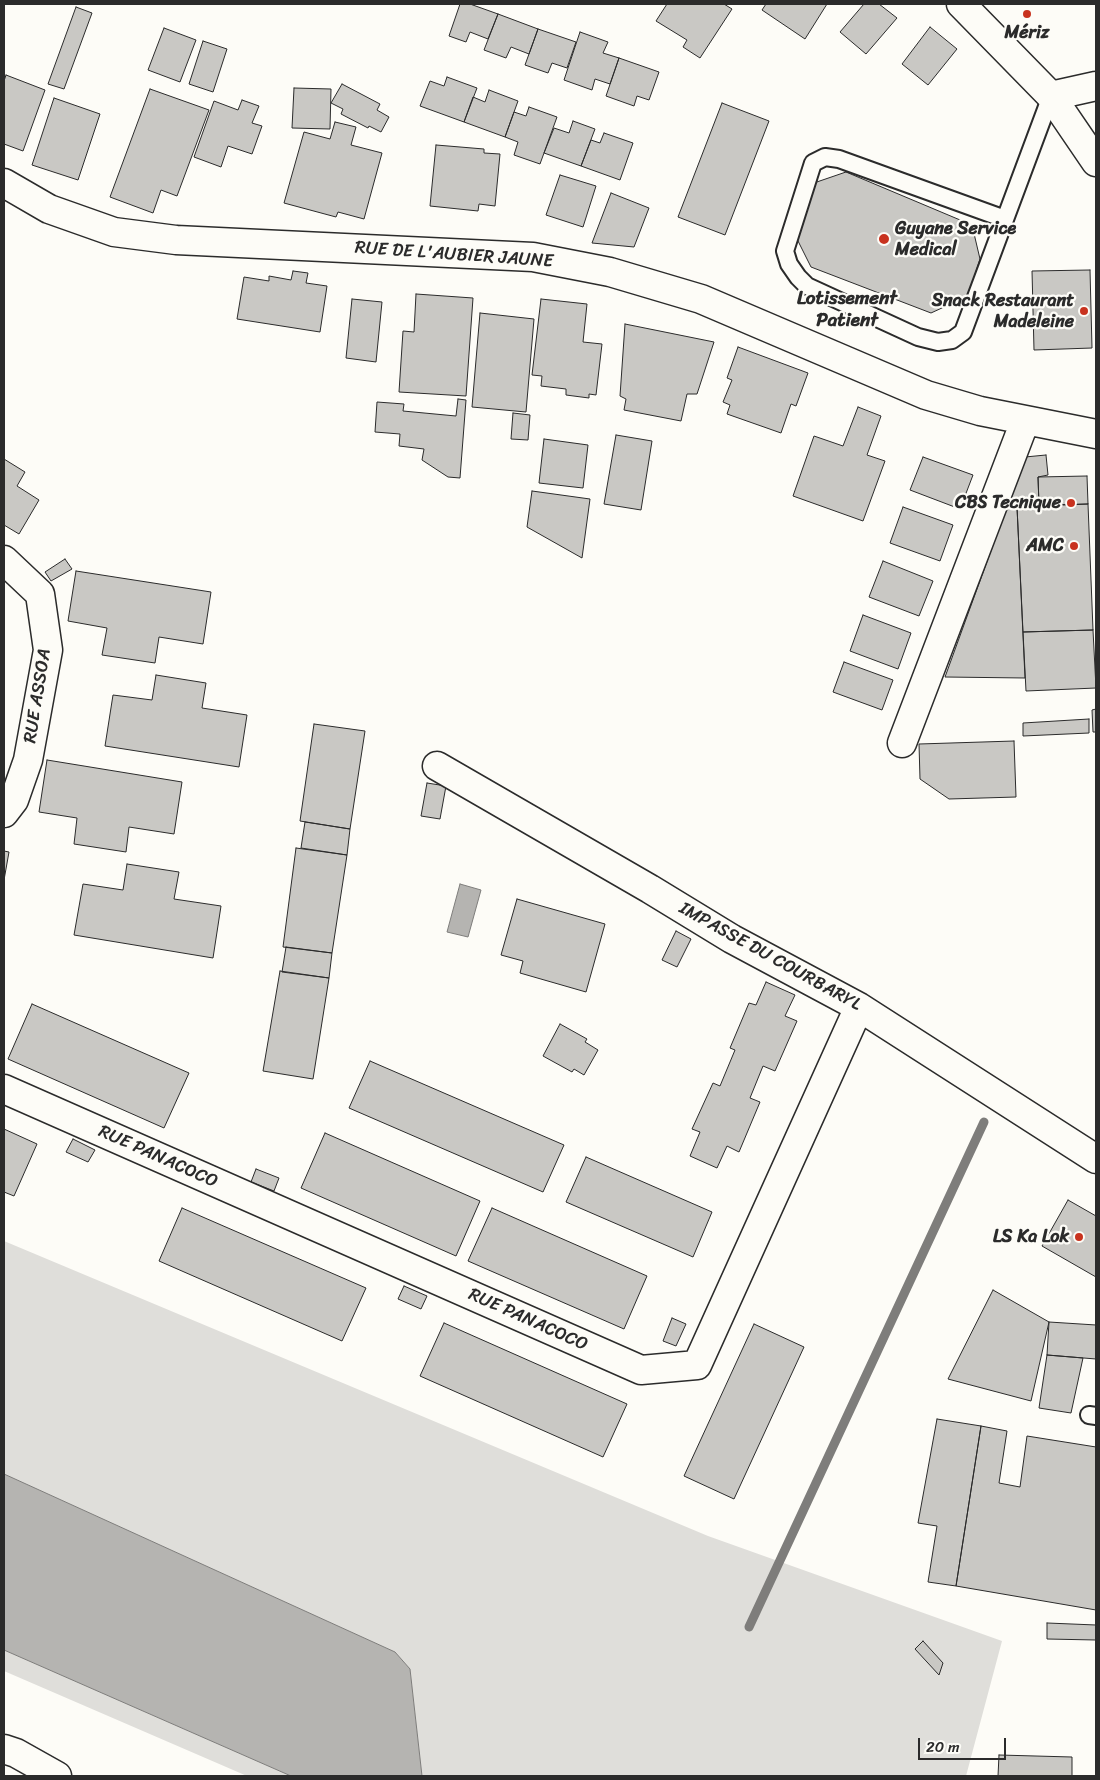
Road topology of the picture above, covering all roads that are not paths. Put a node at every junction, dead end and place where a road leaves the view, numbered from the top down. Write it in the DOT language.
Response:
graph roads {
  1 [pos="961,4"];
  2 [pos="1096,86"];
  3 [pos="1051,96"];
  4 [pos="1096,162"];
  5 [pos="4,184"];
  6 [pos="1005,219"];
  7 [pos="1025,421"];
  8 [pos="1096,434"];
  9 [pos="4,560"];
  10 [pos="902,743"];
  11 [pos="438,766"];
  12 [pos="4,813"];
  13 [pos="859,1007"];
  14 [pos="4,1089"];
  15 [pos="1096,1159"];
  16 [pos="4,1749"];
  17 [pos="57,1776"];
  1 -- 3 [label="street"];
  2 -- 3 [label="street"];
  3 -- 4 [label="street"];
  3 -- 6 [label="lane"];
  5 -- 7 [label="street, RUE DE L'AUBIER JAUNE"];
  6 -- 6 [label="lane"];
  7 -- 8 [label="street, RUE DE L'AUBIER JAUNE"];
  7 -- 10 [label="street"];
  9 -- 12 [label="street, RUE ASSOA"];
  11 -- 13 [label="street, IMPASSE DU COURBARYL"];
  13 -- 14 [label="street, RUE PANACOCO"];
  13 -- 15 [label="street, IMPASSE DU COURBARYL"];
  16 -- 17 [label="street"];
}
